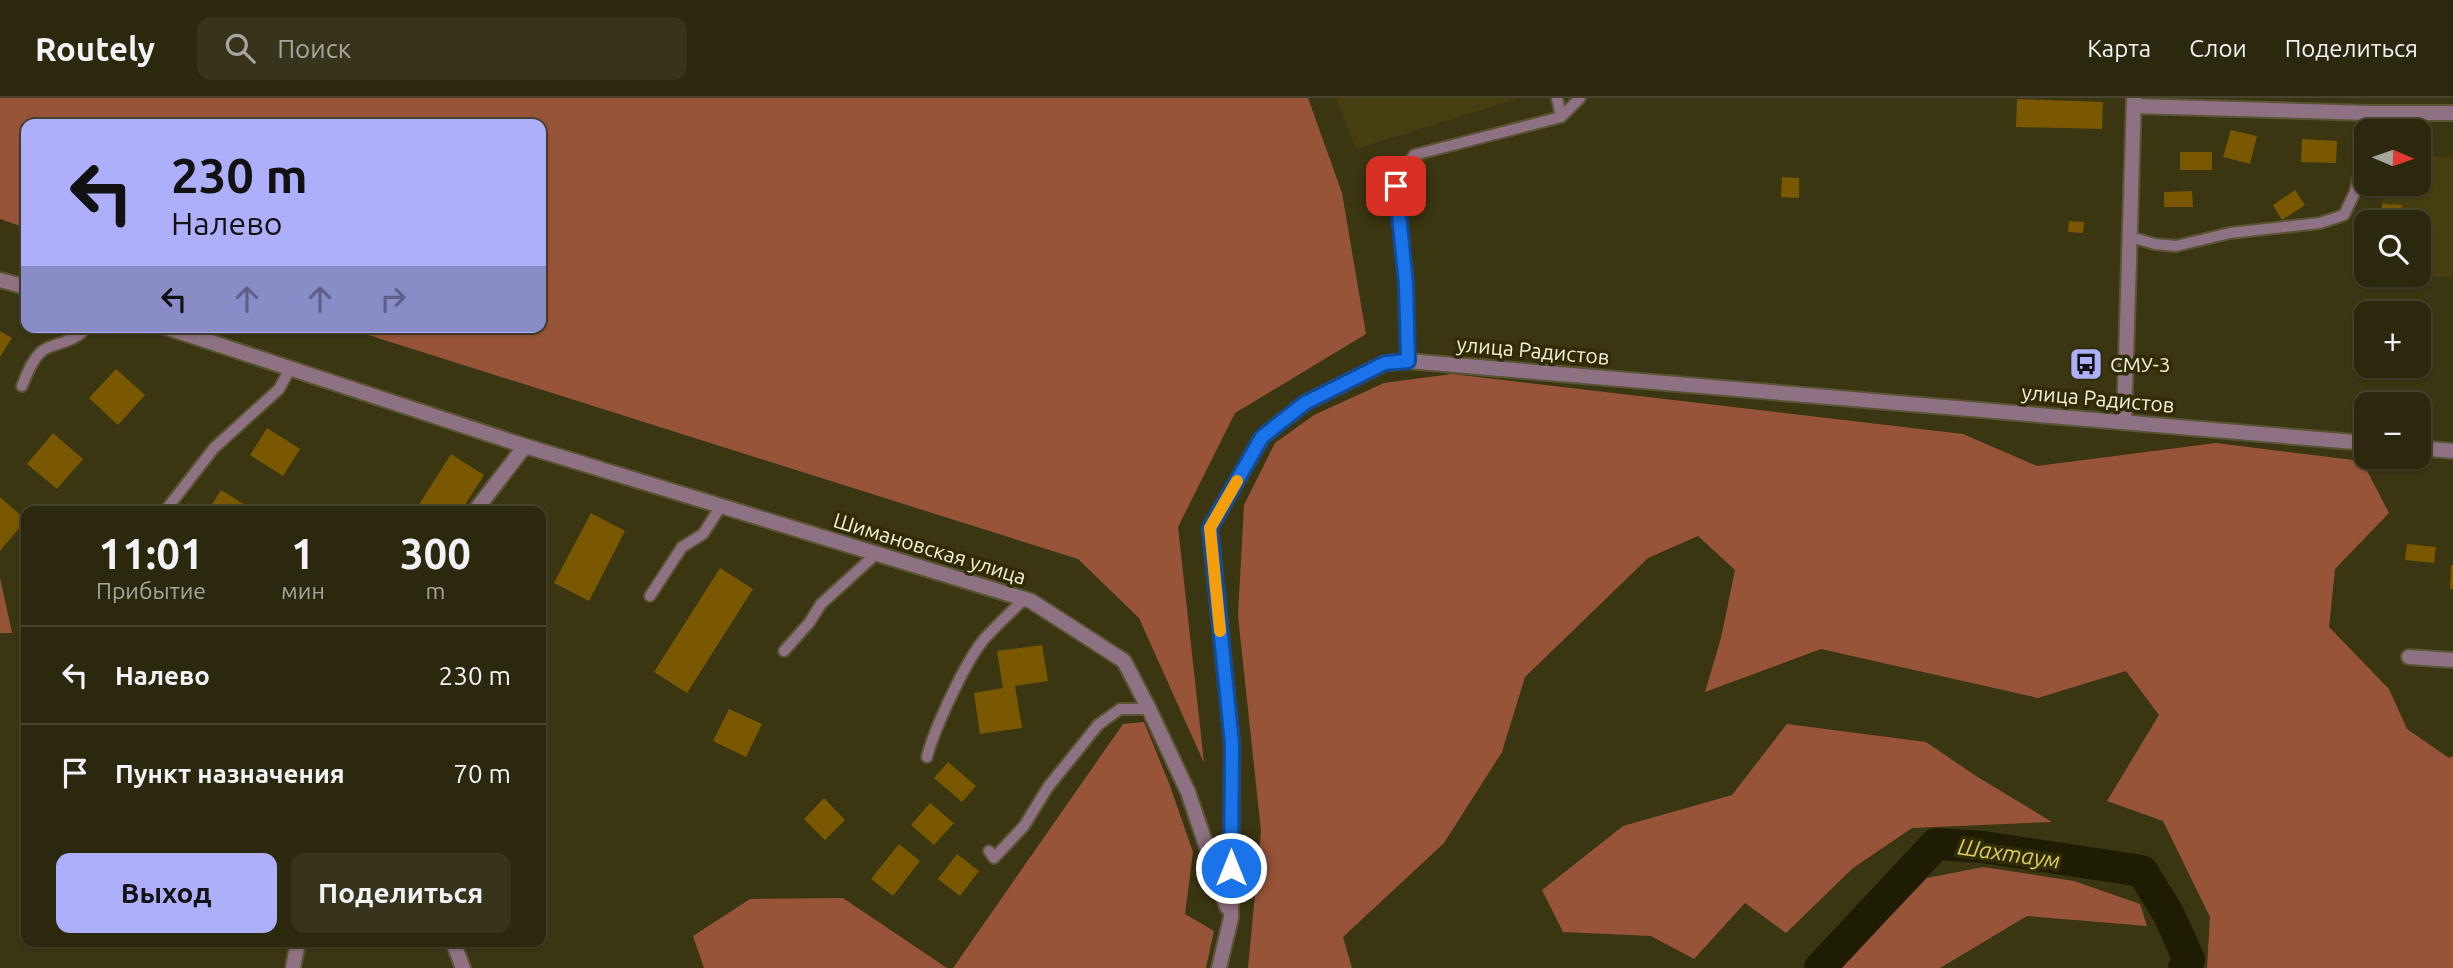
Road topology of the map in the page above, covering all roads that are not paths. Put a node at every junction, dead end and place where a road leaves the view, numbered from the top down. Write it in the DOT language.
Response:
graph roads {
  1 [pos="1557,98"];
  2 [pos="1580,98"];
  3 [pos="2134,102"];
  4 [pos="2371,113"];
  5 [pos="2453,113"];
  6 [pos="1561,117"];
  7 [pos="2370,119"];
  8 [pos="2354,193"];
  9 [pos="2130,237"];
  10 [pos="0,280"];
  11 [pos="21,286"];
  12 [pos="81,333"];
  13 [pos="183,333"];
  14 [pos="1408,361"];
  15 [pos="290,369"];
  16 [pos="22,386"];
  17 [pos="2124,422"];
  18 [pos="2354,442"];
  19 [pos="525,446"];
  20 [pos="2431,449"];
  21 [pos="2453,451"];
  22 [pos="169,506"];
  23 [pos="479,506"];
  24 [pos="721,506"];
  25 [pos="876,554"];
  26 [pos="650,597"];
  27 [pos="1024,599"];
  28 [pos="784,652"];
  29 [pos="2409,657"];
  30 [pos="2453,660"];
  31 [pos="1149,709"];
  32 [pos="927,757"];
  33 [pos="989,851"];
  34 [pos="1231,918"];
  35 [pos="297,947"];
  36 [pos="455,947"];
  37 [pos="293,968"];
  38 [pos="463,968"];
  39 [pos="1219,968"];
  1 -- 6 [label="lane"];
  2 -- 6 [label="lane"];
  3 -- 4 [label="street"];
  3 -- 9 [label="street"];
  4 -- 5 [label="street"];
  4 -- 7 [label="lane"];
  6 -- 14 [label="lane"];
  8 -- 9 [label="lane"];
  9 -- 17 [label="street"];
  10 -- 11 [label="street"];
  12 -- 16 [label="lane"];
  13 -- 15 [label="street, Шимановская улица"];
  14 -- 17 [label="street, улица Радистов"];
  14 -- 34 [label="street, улица Радистов"];
  15 -- 19 [label="street, Шимановская улица"];
  15 -- 22 [label="lane"];
  17 -- 18 [label="street, улица Радистов"];
  19 -- 23 [label="street"];
  19 -- 24 [label="street, Шимановская улица"];
  20 -- 21 [label="street"];
  24 -- 25 [label="street, Шимановская улица"];
  24 -- 26 [label="lane"];
  25 -- 27 [label="street, Шимановская улица"];
  25 -- 28 [label="lane"];
  27 -- 31 [label="street, Шимановская улица"];
  27 -- 32 [label="lane"];
  29 -- 30 [label="street"];
  31 -- 33 [label="lane"];
  31 -- 34 [label="street, Шимановская улица"];
  34 -- 39 [label="street, улица Радистов"];
  35 -- 37 [label="street"];
  36 -- 38 [label="street"];
}
